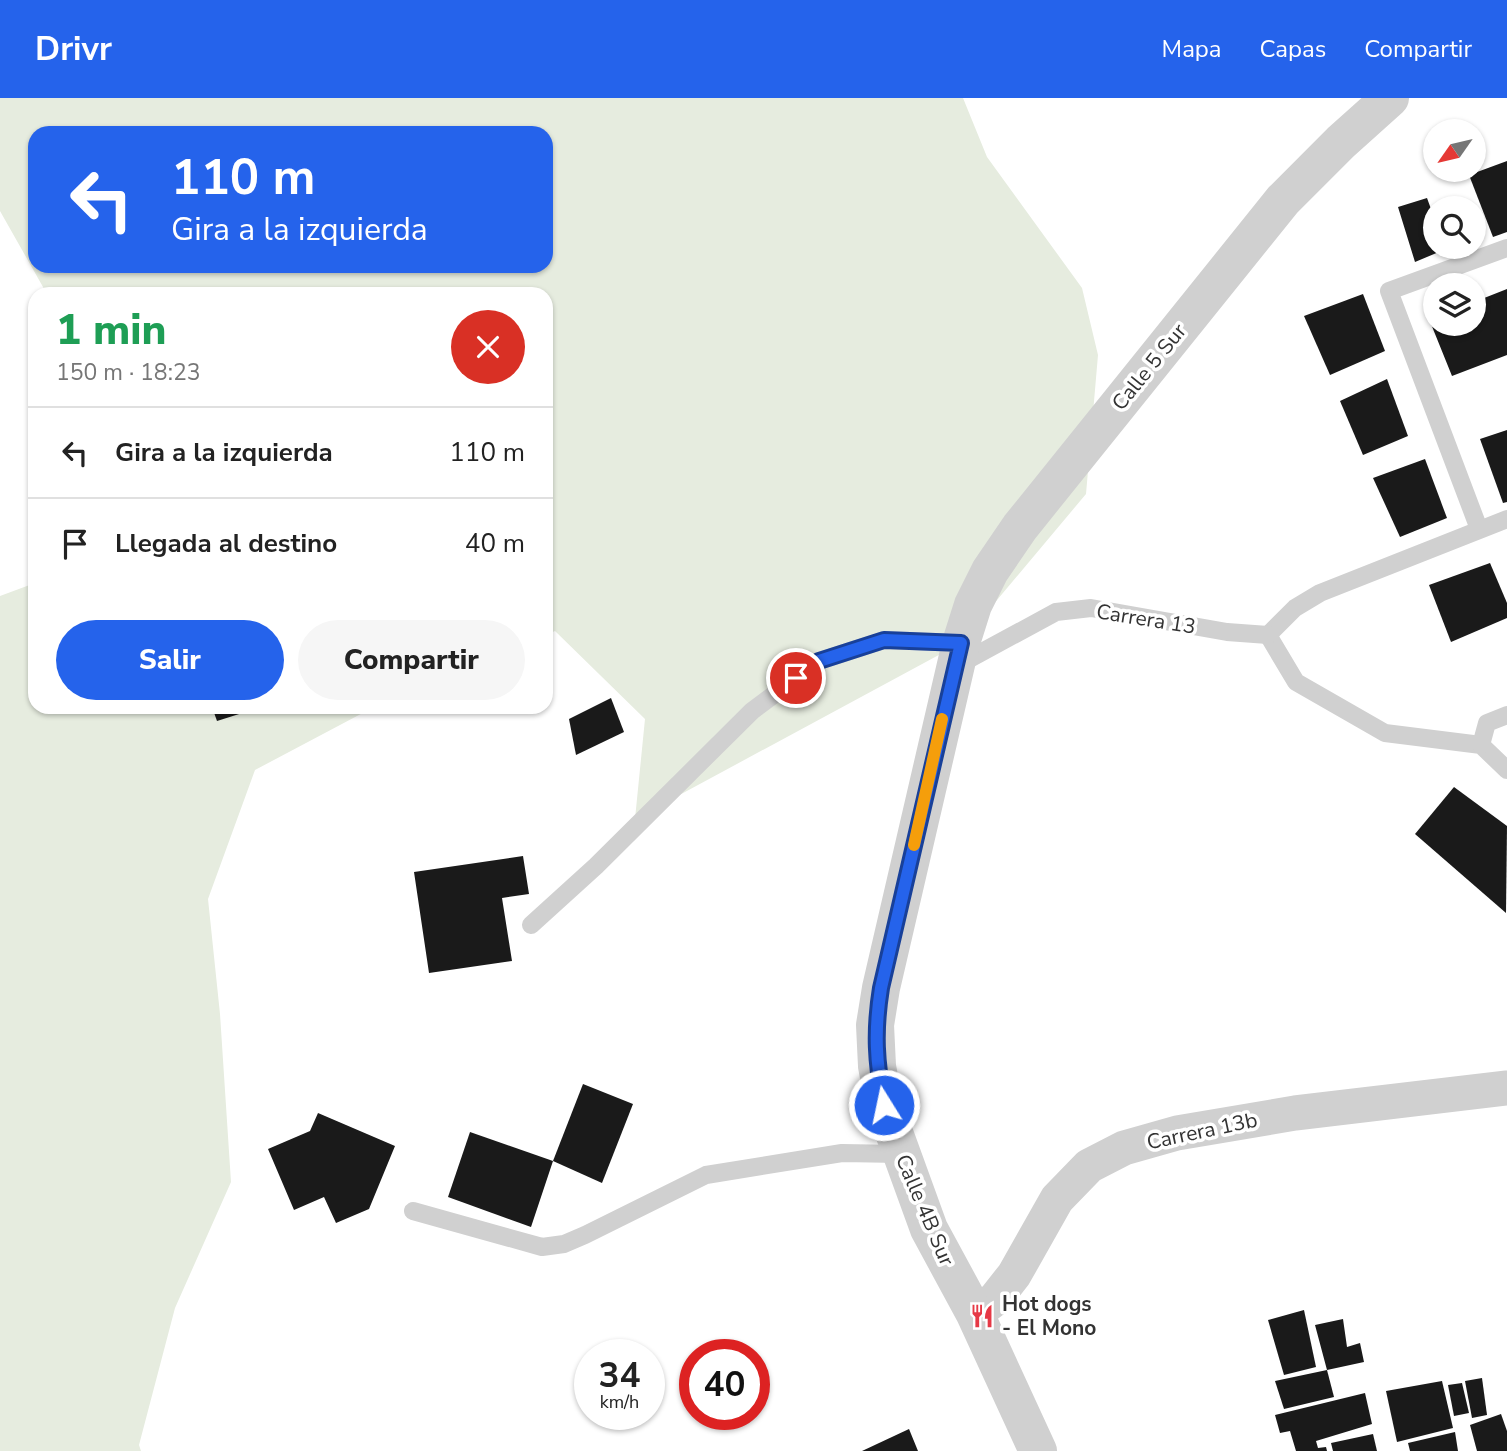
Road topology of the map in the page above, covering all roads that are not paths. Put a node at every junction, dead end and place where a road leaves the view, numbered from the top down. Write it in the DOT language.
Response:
graph roads {
  1 [pos="1390,98"];
  2 [pos="1507,248"];
  3 [pos="1507,519"];
  4 [pos="1479,529"];
  5 [pos="1268,635"];
  6 [pos="957,655"];
  7 [pos="1507,715"];
  8 [pos="1481,745"];
  9 [pos="1507,770"];
  10 [pos="531,925"];
  11 [pos="1507,1088"];
  12 [pos="900,1154"];
  13 [pos="413,1211"];
  14 [pos="975,1314"];
  15 [pos="1038,1451"];
  1 -- 6 [label="street, Calle 5 Sur"];
  2 -- 4 [label="lane"];
  3 -- 4 [label="lane"];
  4 -- 5 [label="lane"];
  5 -- 6 [label="lane, Carrera 13"];
  5 -- 8 [label="lane"];
  6 -- 10 [label="lane"];
  6 -- 12 [label="street, Calle 4B Sur"];
  7 -- 8 [label="lane"];
  8 -- 9 [label="lane"];
  11 -- 14 [label="street, Carrera 13b"];
  12 -- 13 [label="lane"];
  12 -- 14 [label="street, Calle 4B Sur"];
  14 -- 15 [label="street, Calle 4B Sur"];
}
